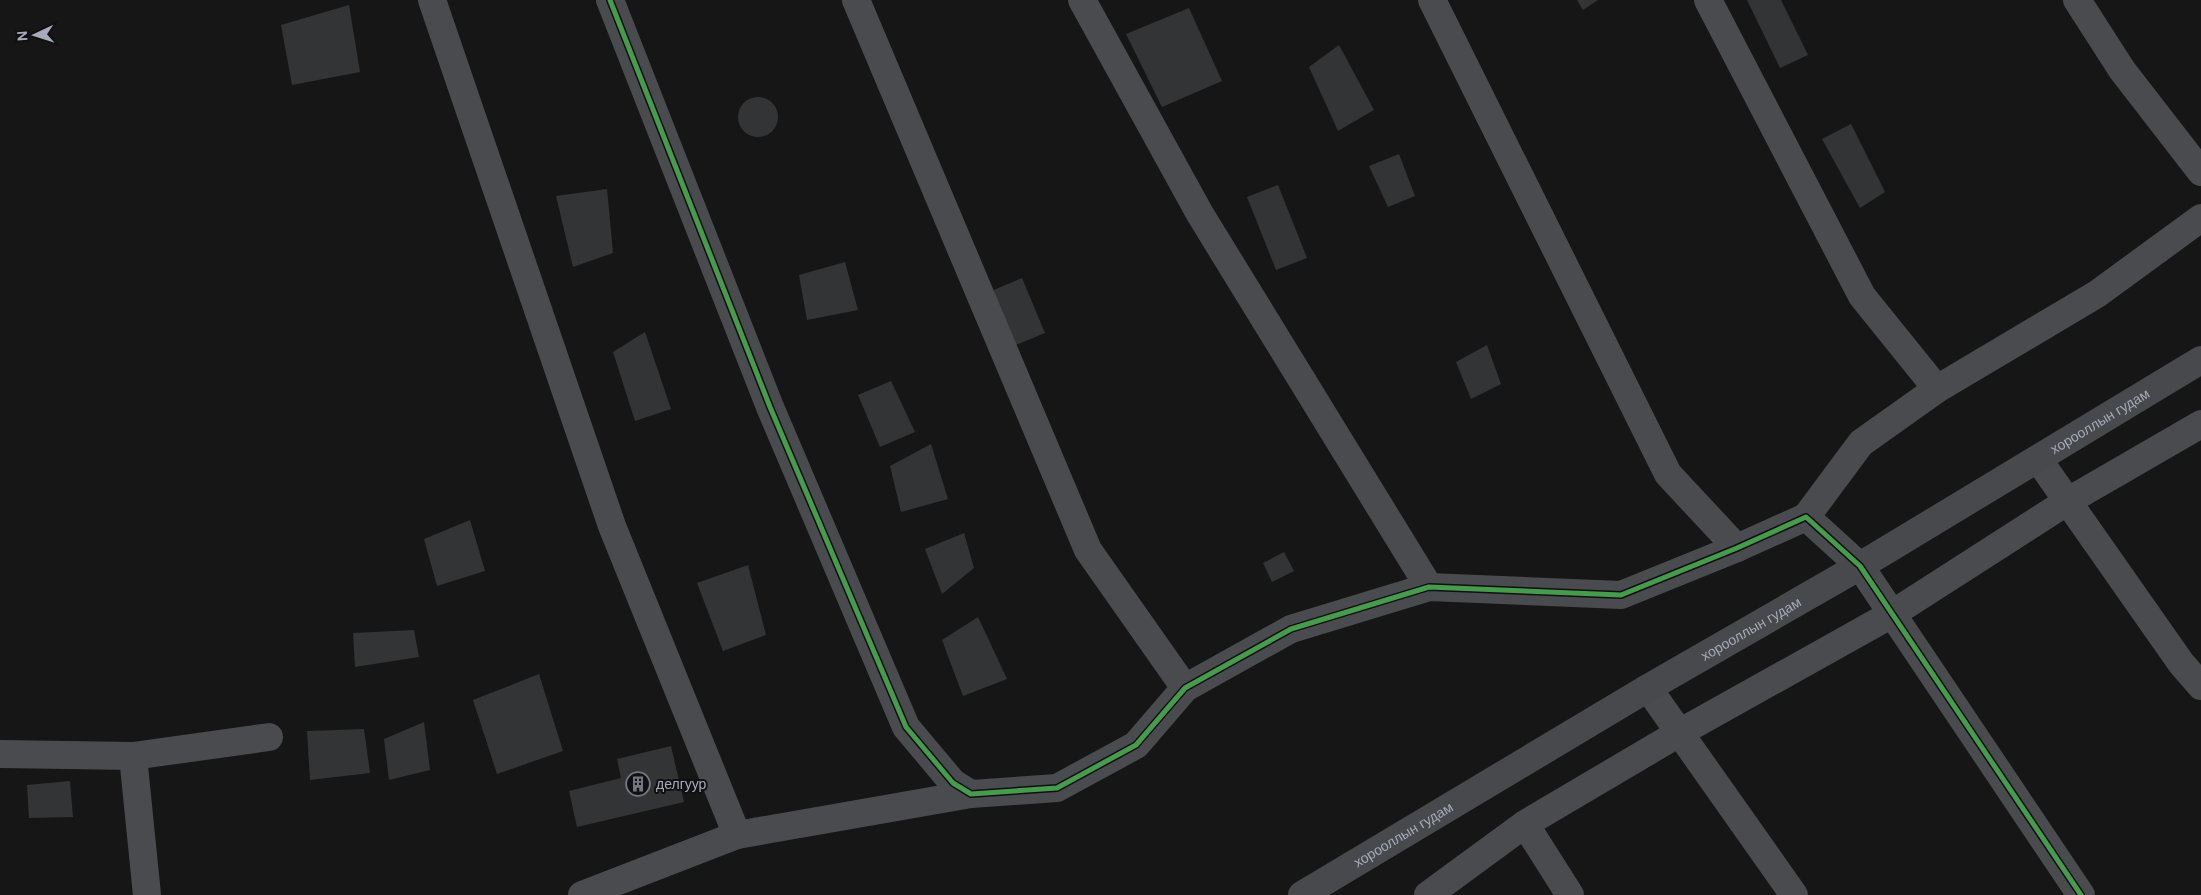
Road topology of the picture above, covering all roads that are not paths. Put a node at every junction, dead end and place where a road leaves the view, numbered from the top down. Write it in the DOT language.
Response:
graph roads {
  1 [pos="432,0"];
  2 [pos="610,0"];
  3 [pos="856,0"];
  4 [pos="1082,0"];
  5 [pos="1432,0"];
  6 [pos="1708,0"];
  7 [pos="2077,0"];
  8 [pos="2201,172"];
  9 [pos="2201,218"];
  10 [pos="2201,360"];
  11 [pos="1937,389"];
  12 [pos="2201,424"];
  13 [pos="2038,458"];
  14 [pos="2068,501"];
  15 [pos="1806,517"];
  16 [pos="1737,548"];
  17 [pos="1860,566"];
  18 [pos="1429,588"];
  19 [pos="1892,614"];
  20 [pos="2201,686"];
  21 [pos="1185,688"];
  22 [pos="1648,688"];
  23 [pos="1679,733"];
  24 [pos="269,737"];
  25 [pos="0,754"];
  26 [pos="133,756"];
  27 [pos="971,794"];
  28 [pos="1525,824"];
  29 [pos="737,836"];
  30 [pos="147,895"];
  31 [pos="582,895"];
  32 [pos="1302,895"];
  33 [pos="1428,895"];
  34 [pos="1570,895"];
  35 [pos="1794,895"];
  36 [pos="2081,895"];
  1 -- 29 [label="street"];
  2 -- 27 [label="street"];
  3 -- 21 [label="street"];
  4 -- 18 [label="street"];
  5 -- 16 [label="street"];
  6 -- 11 [label="street"];
  7 -- 8 [label="street"];
  9 -- 11 [label="street"];
  10 -- 13 [label="main road, хорооллын гудам"];
  11 -- 15 [label="street"];
  12 -- 14 [label="street"];
  13 -- 14 [label="street"];
  13 -- 17 [label="main road, хорооллын гудам"];
  14 -- 19 [label="street"];
  14 -- 20 [label="street"];
  15 -- 16 [label="street"];
  15 -- 17 [label="street"];
  16 -- 18 [label="street"];
  17 -- 19 [label="street"];
  17 -- 22 [label="main road, хорооллын гудам"];
  18 -- 21 [label="street"];
  19 -- 23 [label="street"];
  19 -- 36 [label="street"];
  21 -- 27 [label="street"];
  22 -- 23 [label="street"];
  22 -- 32 [label="main road, хорооллын гудам"];
  23 -- 28 [label="street"];
  23 -- 35 [label="street"];
  24 -- 26 [label="street"];
  25 -- 26 [label="street"];
  26 -- 30 [label="street"];
  27 -- 29 [label="street"];
  28 -- 33 [label="street"];
  28 -- 34 [label="street"];
  29 -- 31 [label="street"];
}
